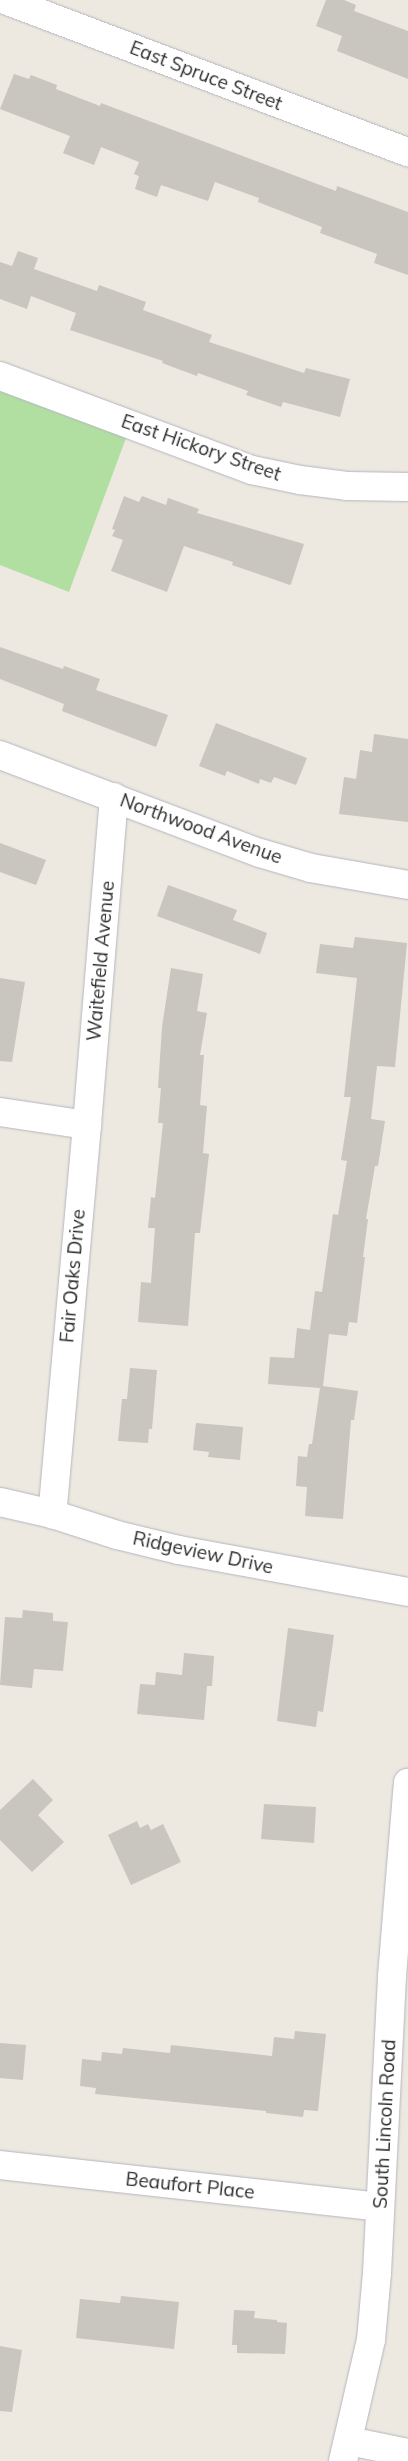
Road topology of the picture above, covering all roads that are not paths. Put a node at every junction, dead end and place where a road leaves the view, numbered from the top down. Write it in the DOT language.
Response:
graph roads {
  1 [pos="4,0"];
  2 [pos="408,152"];
  3 [pos="0,376"];
  4 [pos="408,487"];
  5 [pos="0,755"];
  6 [pos="114,797"];
  7 [pos="408,885"];
  8 [pos="0,1112"];
  9 [pos="87,1125"];
  10 [pos="0,1502"];
  11 [pos="52,1514"];
  12 [pos="408,1592"];
  13 [pos="408,1784"];
  14 [pos="397,2101"];
  15 [pos="0,2165"];
  16 [pos="380,2206"];
  17 [pos="346,2451"];
  18 [pos="408,2453"];
  1 -- 2 [label="street, East Spruce Street"];
  3 -- 4 [label="street, East Hickory Street"];
  5 -- 6 [label="street, Northwood Avenue"];
  6 -- 7 [label="street, Northwood Avenue"];
  6 -- 9 [label="street, Waitefield Avenue"];
  8 -- 9 [label="street"];
  9 -- 11 [label="street, Fair Oaks Drive"];
  10 -- 11 [label="street, Ridgeview Drive"];
  11 -- 12 [label="street, Ridgeview Drive"];
  13 -- 14 [label="street, South Lincoln Road"];
  14 -- 16 [label="street, South Lincoln Road"];
  15 -- 16 [label="street, Beaufort Place"];
  16 -- 17 [label="street, South Lincoln Road"];
  17 -- 18 [label="street"];
}
